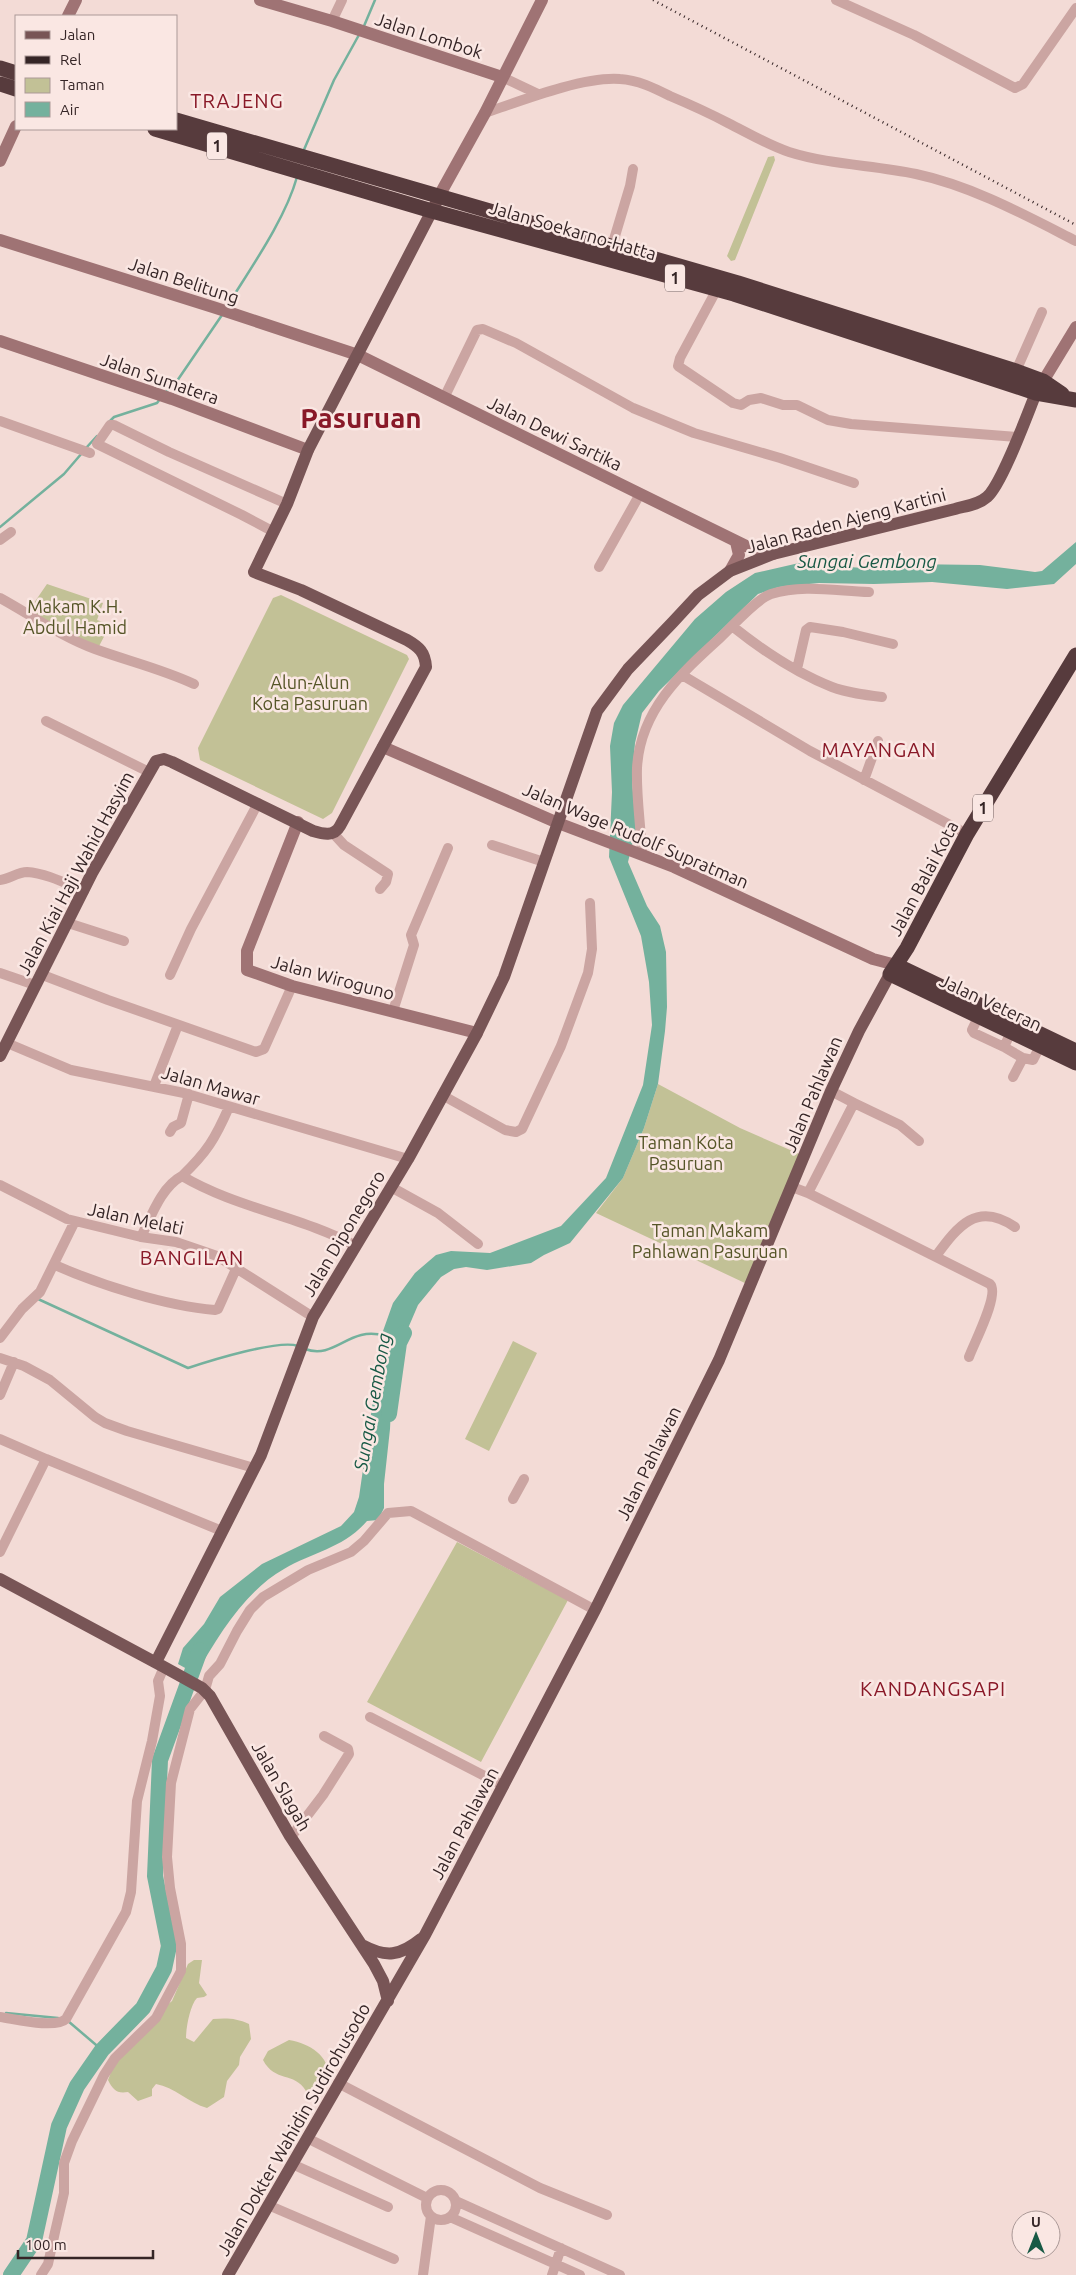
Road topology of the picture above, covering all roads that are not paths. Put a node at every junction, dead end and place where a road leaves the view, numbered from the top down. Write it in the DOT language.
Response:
graph roads {
  1 [pos="76,0"];
  2 [pos="260,0"];
  3 [pos="342,0"];
  4 [pos="542,0"];
  5 [pos="836,0"];
  6 [pos="1076,8"];
  7 [pos="68,15"];
  8 [pos="332,21"];
  9 [pos="0,68"];
  10 [pos="15,73"];
  11 [pos="502,77"];
  12 [pos="0,84"];
  13 [pos="15,89"];
  14 [pos="538,94"];
  15 [pos="485,113"];
  16 [pos="178,121"];
  17 [pos="15,128"];
  18 [pos="159,130"];
  19 [pos="281,158"];
  20 [pos="0,160"];
  21 [pos="313,167"];
  22 [pos="633,169"];
  23 [pos="439,196"];
  24 [pos="432,211"];
  25 [pos="0,240"];
  26 [pos="1076,241"];
  27 [pos="612,246"];
  28 [pos="717,290"];
  29 [pos="1042,312"];
  30 [pos="1076,327"];
  31 [pos="0,341"];
  32 [pos="358,355"];
  33 [pos="1016,371"];
  34 [pos="1040,387"];
  35 [pos="444,398"];
  36 [pos="1072,398"];
  37 [pos="0,421"];
  38 [pos="1017,437"];
  39 [pos="308,450"];
  40 [pos="89,452"];
  41 [pos="854,483"];
  42 [pos="640,494"];
  43 [pos="287,504"];
  44 [pos="11,532"];
  45 [pos="274,532"];
  46 [pos="0,540"];
  47 [pos="736,542"];
  48 [pos="773,554"];
  49 [pos="599,567"];
  50 [pos="730,571"];
  51 [pos="869,592"];
  52 [pos="0,598"];
  53 [pos="732,626"];
  54 [pos="893,644"];
  55 [pos="1076,654"];
  56 [pos="797,669"];
  57 [pos="682,675"];
  58 [pos="194,684"];
  59 [pos="882,697"];
  60 [pos="46,721"];
  61 [pos="878,741"];
  62 [pos="383,747"];
  63 [pos="149,772"];
  64 [pos="864,780"];
  65 [pos="258,803"];
  66 [pos="298,822"];
  67 [pos="558,823"];
  68 [pos="333,833"];
  69 [pos="967,834"];
  70 [pos="492,845"];
  71 [pos="448,848"];
  72 [pos="639,854"];
  73 [pos="544,862"];
  74 [pos="0,880"];
  75 [pos="380,889"];
  76 [pos="84,892"];
  77 [pos="590,903"];
  78 [pos="68,924"];
  79 [pos="124,941"];
  80 [pos="893,970"];
  81 [pos="0,973"];
  82 [pos="170,975"];
  83 [pos="38,979"];
  84 [pos="292,986"];
  85 [pos="393,1011"];
  86 [pos="980,1011"];
  87 [pos="179,1025"];
  88 [pos="1011,1032"];
  89 [pos="477,1033"];
  90 [pos="6,1043"];
  91 [pos="1040,1046"];
  92 [pos="1004,1047"];
  93 [pos="0,1056"];
  94 [pos="1074,1056"];
  95 [pos="1023,1058"];
  96 [pos="1013,1077"];
  97 [pos="154,1086"];
  98 [pos="832,1091"];
  99 [pos="189,1094"];
  100 [pos="442,1095"];
  101 [pos="854,1103"];
  102 [pos="229,1107"];
  103 [pos="170,1132"];
  104 [pos="918,1142"];
  105 [pos="408,1159"];
  106 [pos="184,1173"];
  107 [pos="0,1185"];
  108 [pos="391,1187"];
  109 [pos="792,1187"];
  110 [pos="808,1193"];
  111 [pos="75,1222"];
  112 [pos="1014,1227"];
  113 [pos="141,1237"];
  114 [pos="478,1244"];
  115 [pos="356,1246"];
  116 [pos="936,1256"];
  117 [pos="55,1265"];
  118 [pos="236,1269"];
  119 [pos="313,1317"];
  120 [pos="0,1338"];
  121 [pos="968,1357"];
  122 [pos="0,1358"];
  123 [pos="14,1362"];
  124 [pos="0,1395"];
  125 [pos="0,1439"];
  126 [pos="46,1459"];
  127 [pos="254,1468"];
  128 [pos="524,1479"];
  129 [pos="514,1499"];
  130 [pos="222,1531"];
  131 [pos="0,1552"];
  132 [pos="0,1579"];
  133 [pos="595,1610"];
  134 [pos="163,1666"];
  135 [pos="203,1689"];
  136 [pos="370,1716"];
  137 [pos="324,1736"];
  138 [pos="504,1786"];
  139 [pos="291,1837"];
  140 [pos="425,1935"];
  141 [pos="362,1945"];
  142 [pos="388,2001"];
  143 [pos="0,2017"];
  144 [pos="338,2083"];
  145 [pos="307,2138"];
  146 [pos="292,2164"];
  147 [pos="427,2198"];
  148 [pos="456,2201"];
  149 [pos="268,2205"];
  150 [pos="388,2207"];
  151 [pos="607,2215"];
  152 [pos="431,2216"];
  153 [pos="450,2217"];
  154 [pos="561,2248"];
  155 [pos="394,2259"];
  156 [pos="554,2270"];
  157 [pos="41,2275"];
  158 [pos="228,2275"];
  159 [pos="422,2275"];
  160 [pos="580,2275"];
  161 [pos="620,2275"];
  1 -- 7 [label="street"];
  2 -- 8 [label="street, Jalan Lombok"];
  3 -- 8 [label="street"];
  4 -- 11 [label="street"];
  5 -- 6 [label="street"];
  8 -- 11 [label="street, Jalan Lombok"];
  9 -- 10 [label="highway"];
  11 -- 14 [label="street"];
  11 -- 15 [label="street"];
  12 -- 13 [label="highway"];
  14 -- 15 [label="street"];
  14 -- 26 [label="street"];
  15 -- 23 [label="street"];
  16 -- 19 [label="highway, Jalan Soekarno-Hatta / 1"];
  17 -- 20 [label="street"];
  18 -- 19 [label="highway, Jalan Soekarno-Hatta / 1"];
  19 -- 21 [label="highway, Jalan Soekarno-Hatta / 1"];
  21 -- 23 [label="highway, Jalan Soekarno-Hatta / 1"];
  21 -- 24 [label="highway, Jalan Soekarno-Hatta / 1"];
  22 -- 27 [label="street"];
  23 -- 24 [label="main road"];
  23 -- 27 [label="highway, Jalan Soekarno-Hatta / 1"];
  24 -- 28 [label="highway, Jalan Soekarno-Hatta / 1"];
  24 -- 32 [label="main road"];
  25 -- 32 [label="street, Jalan Belitung"];
  27 -- 33 [label="highway, Jalan Soekarno-Hatta / 1"];
  28 -- 34 [label="highway, Jalan Soekarno-Hatta / 1"];
  28 -- 38 [label="street"];
  29 -- 33 [label="street"];
  30 -- 34 [label="street"];
  31 -- 39 [label="street, Jalan Sumatera"];
  32 -- 35 [label="street, Jalan Dewi Sartika"];
  32 -- 39 [label="main road"];
  33 -- 34 [label="highway, Jalan Soekarno-Hatta / 1"];
  34 -- 36 [label="highway, 1"];
  34 -- 38 [label="main road, Jalan Raden Ajeng Kartini"];
  35 -- 41 [label="street"];
  35 -- 42 [label="street, Jalan Dewi Sartika"];
  37 -- 40 [label="street"];
  38 -- 48 [label="main road, Jalan Raden Ajeng Kartini"];
  39 -- 43 [label="main road"];
  42 -- 47 [label="street, Jalan Dewi Sartika"];
  42 -- 49 [label="street"];
  43 -- 45 [label="main road"];
  43 -- 45 [label="street"];
  44 -- 46 [label="street"];
  45 -- 62 [label="main road"];
  47 -- 48 [label="street, Jalan Dewi Sartika"];
  47 -- 50 [label="street"];
  48 -- 50 [label="main road, Jalan Raden Ajeng Kartini"];
  50 -- 67 [label="main road, Jalan Raden Ajeng Kartini"];
  51 -- 53 [label="street"];
  52 -- 58 [label="street"];
  53 -- 56 [label="street"];
  53 -- 57 [label="street"];
  54 -- 56 [label="street"];
  55 -- 69 [label="highway, Jalan Balai Kota / 1"];
  56 -- 59 [label="street"];
  57 -- 64 [label="street"];
  57 -- 72 [label="street"];
  60 -- 63 [label="street"];
  61 -- 64 [label="street"];
  62 -- 67 [label="street, Jalan Wage Rudolf Supratman"];
  62 -- 68 [label="main road"];
  63 -- 65 [label="main road, Jalan Kiai Haji Wahid Hasyim"];
  63 -- 76 [label="main road, Jalan Kiai Haji Wahid Hasyim"];
  64 -- 69 [label="street"];
  65 -- 66 [label="main road"];
  65 -- 82 [label="street"];
  66 -- 68 [label="main road"];
  66 -- 84 [label="street, Jalan Wiroguno"];
  67 -- 72 [label="street, Jalan Wage Rudolf Supratman"];
  67 -- 73 [label="main road, Jalan Diponegoro"];
  68 -- 75 [label="street"];
  69 -- 80 [label="highway, Jalan Balai Kota / 1"];
  70 -- 73 [label="street"];
  71 -- 85 [label="street"];
  72 -- 80 [label="street, Jalan Wage Rudolf Supratman"];
  73 -- 89 [label="main road, Jalan Diponegoro"];
  74 -- 76 [label="street"];
  76 -- 78 [label="main road, Jalan Kiai Haji Wahid Hasyim"];
  77 -- 100 [label="street"];
  78 -- 79 [label="street"];
  78 -- 83 [label="main road, Jalan Kiai Haji Wahid Hasyim"];
  80 -- 86 [label="highway, Jalan Veteran"];
  80 -- 98 [label="main road, Jalan Pahlawan"];
  81 -- 83 [label="street"];
  83 -- 87 [label="street"];
  83 -- 90 [label="main road, Jalan Kiai Haji Wahid Hasyim"];
  84 -- 85 [label="street, Jalan Wiroguno"];
  84 -- 87 [label="street"];
  85 -- 89 [label="street, Jalan Wiroguno"];
  86 -- 88 [label="highway, Jalan Veteran"];
  86 -- 92 [label="street"];
  86 -- 94 [label="highway, Jalan Veteran"];
  87 -- 97 [label="street"];
  88 -- 91 [label="highway, Jalan Veteran"];
  88 -- 92 [label="street"];
  89 -- 100 [label="main road, Jalan Diponegoro"];
  90 -- 93 [label="main road, Jalan Kiai Haji Wahid Hasyim"];
  90 -- 97 [label="street, Jalan Mawar"];
  91 -- 94 [label="highway, Jalan Veteran"];
  91 -- 95 [label="street"];
  92 -- 95 [label="street"];
  95 -- 96 [label="street"];
  97 -- 99 [label="street, Jalan Mawar"];
  98 -- 101 [label="street"];
  98 -- 109 [label="main road, Jalan Pahlawan"];
  99 -- 102 [label="street, Jalan Mawar"];
  99 -- 103 [label="street"];
  100 -- 105 [label="main road, Jalan Diponegoro"];
  101 -- 104 [label="street"];
  101 -- 110 [label="street"];
  102 -- 105 [label="street, Jalan Mawar"];
  102 -- 106 [label="street"];
  105 -- 108 [label="main road, Jalan Diponegoro"];
  106 -- 113 [label="street"];
  106 -- 115 [label="street"];
  107 -- 111 [label="street, Jalan Melati"];
  108 -- 114 [label="street"];
  108 -- 115 [label="main road, Jalan Diponegoro"];
  109 -- 110 [label="street"];
  109 -- 133 [label="main road, Jalan Pahlawan"];
  110 -- 116 [label="street"];
  111 -- 113 [label="street, Jalan Melati"];
  111 -- 117 [label="street"];
  112 -- 116 [label="street"];
  113 -- 118 [label="street, Jalan Melati"];
  115 -- 119 [label="main road, Jalan Diponegoro"];
  116 -- 121 [label="street"];
  117 -- 118 [label="street"];
  117 -- 120 [label="street"];
  118 -- 119 [label="street, Jalan Melati"];
  119 -- 127 [label="main road, Jalan Diponegoro"];
  122 -- 123 [label="street"];
  123 -- 124 [label="street"];
  123 -- 127 [label="street"];
  125 -- 126 [label="street"];
  126 -- 130 [label="street"];
  126 -- 131 [label="street"];
  127 -- 130 [label="main road, Jalan Diponegoro"];
  128 -- 129 [label="street"];
  130 -- 134 [label="main road, Jalan Diponegoro"];
  132 -- 134 [label="main road, Jalan Slagah"];
  133 -- 135 [label="street"];
  133 -- 138 [label="main road, Jalan Pahlawan"];
  134 -- 135 [label="main road, Jalan Slagah"];
  134 -- 143 [label="street"];
  135 -- 139 [label="main road, Jalan Slagah"];
  135 -- 157 [label="street"];
  136 -- 138 [label="street"];
  137 -- 139 [label="street"];
  138 -- 140 [label="main road, Jalan Pahlawan"];
  139 -- 141 [label="main road, Jalan Slagah"];
  140 -- 141 [label="main road"];
  140 -- 142 [label="main road, Jalan Pahlawan"];
  141 -- 142 [label="main road, Jalan Slagah"];
  142 -- 144 [label="main road, Jalan Dokter Wahidin Sudirohusodo"];
  144 -- 145 [label="main road, Jalan Dokter Wahidin Sudirohusodo"];
  144 -- 151 [label="street"];
  145 -- 146 [label="main road, Jalan Dokter Wahidin Sudirohusodo"];
  145 -- 147 [label="street"];
  146 -- 149 [label="main road, Jalan Dokter Wahidin Sudirohusodo"];
  146 -- 150 [label="street"];
  147 -- 148 [label="street"];
  147 -- 152 [label="street"];
  148 -- 153 [label="street"];
  148 -- 154 [label="street"];
  149 -- 155 [label="street"];
  149 -- 158 [label="main road, Jalan Dokter Wahidin Sudirohusodo"];
  152 -- 153 [label="street"];
  152 -- 159 [label="street"];
  153 -- 156 [label="street"];
  154 -- 156 [label="street"];
  154 -- 161 [label="street"];
  156 -- 160 [label="street"];
}
